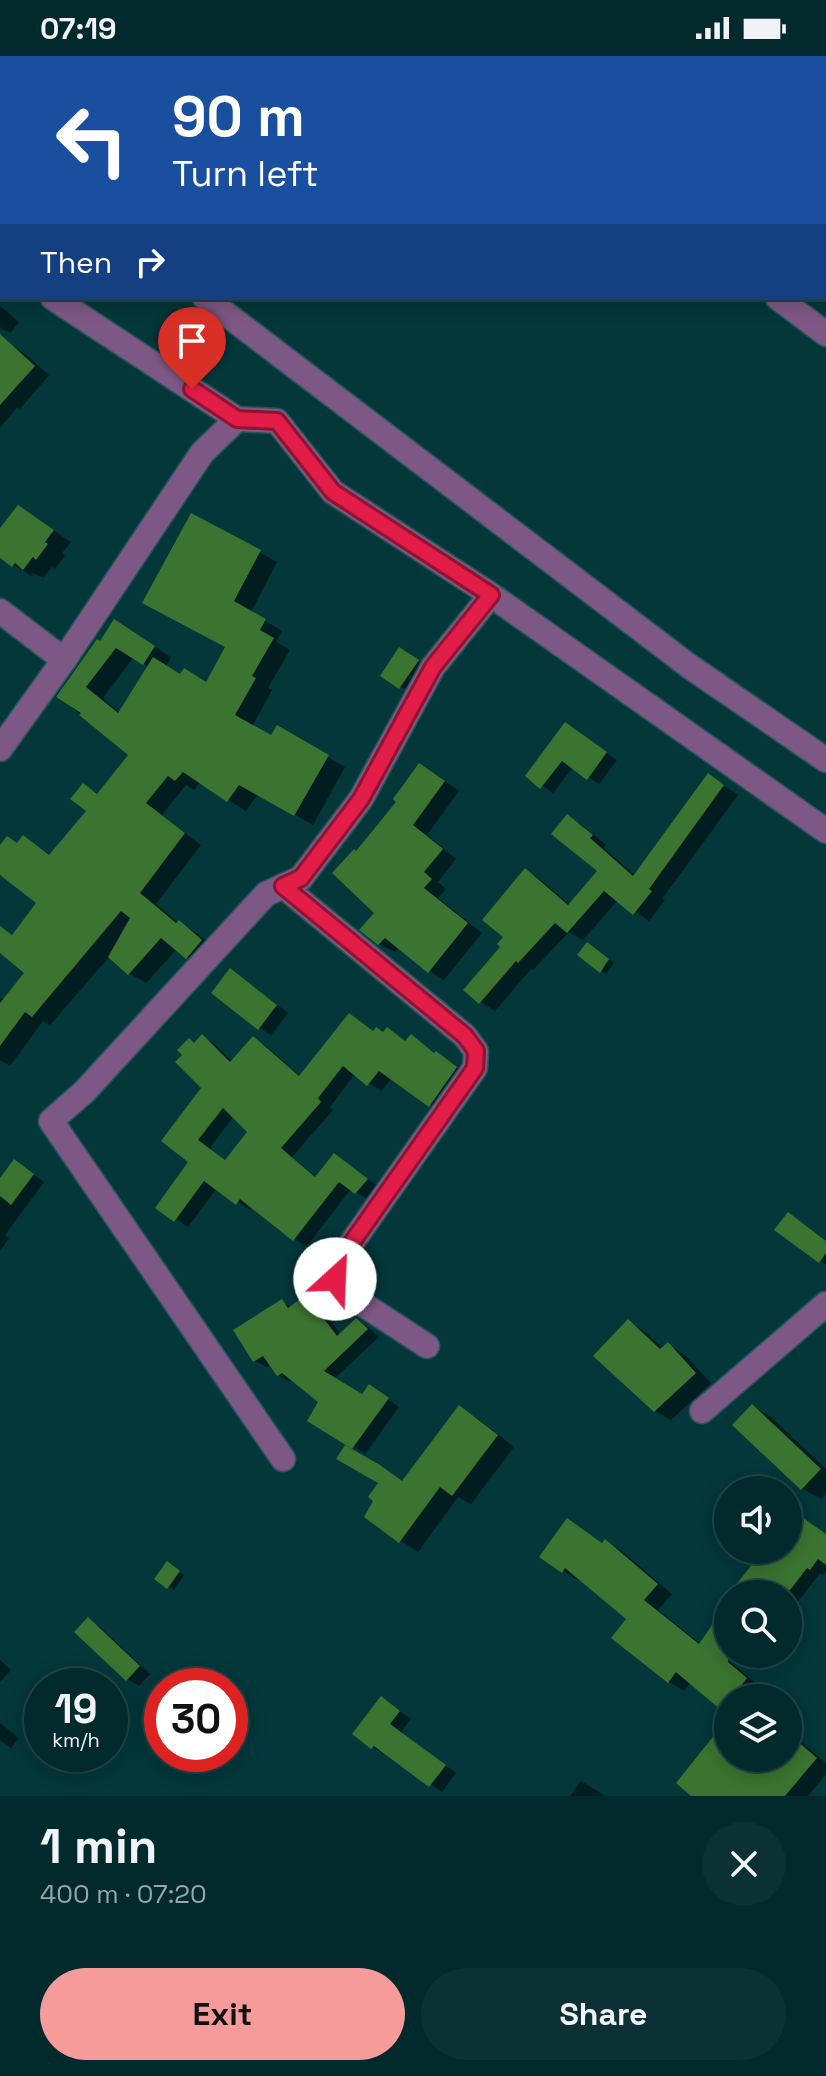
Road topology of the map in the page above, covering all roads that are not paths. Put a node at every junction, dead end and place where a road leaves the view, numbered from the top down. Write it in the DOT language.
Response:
graph roads {
  1 [pos="56,300"];
  2 [pos="208,300"];
  3 [pos="781,300"];
  4 [pos="826,334"];
  5 [pos="237,419"];
  6 [pos="491,595"];
  7 [pos="0,611"];
  8 [pos="64,660"];
  9 [pos="0,749"];
  10 [pos="826,760"];
  11 [pos="826,831"];
  12 [pos="283,886"];
  13 [pos="826,1304"];
  14 [pos="427,1346"];
  15 [pos="702,1411"];
  16 [pos="283,1459"];
  1 -- 5 [label="street"];
  2 -- 10 [label="street"];
  3 -- 4 [label="street"];
  5 -- 6 [label="street"];
  5 -- 8 [label="street"];
  6 -- 11 [label="street"];
  6 -- 12 [label="street"];
  7 -- 8 [label="street"];
  8 -- 9 [label="street"];
  12 -- 14 [label="street"];
  12 -- 16 [label="street"];
  13 -- 15 [label="street"];
}
